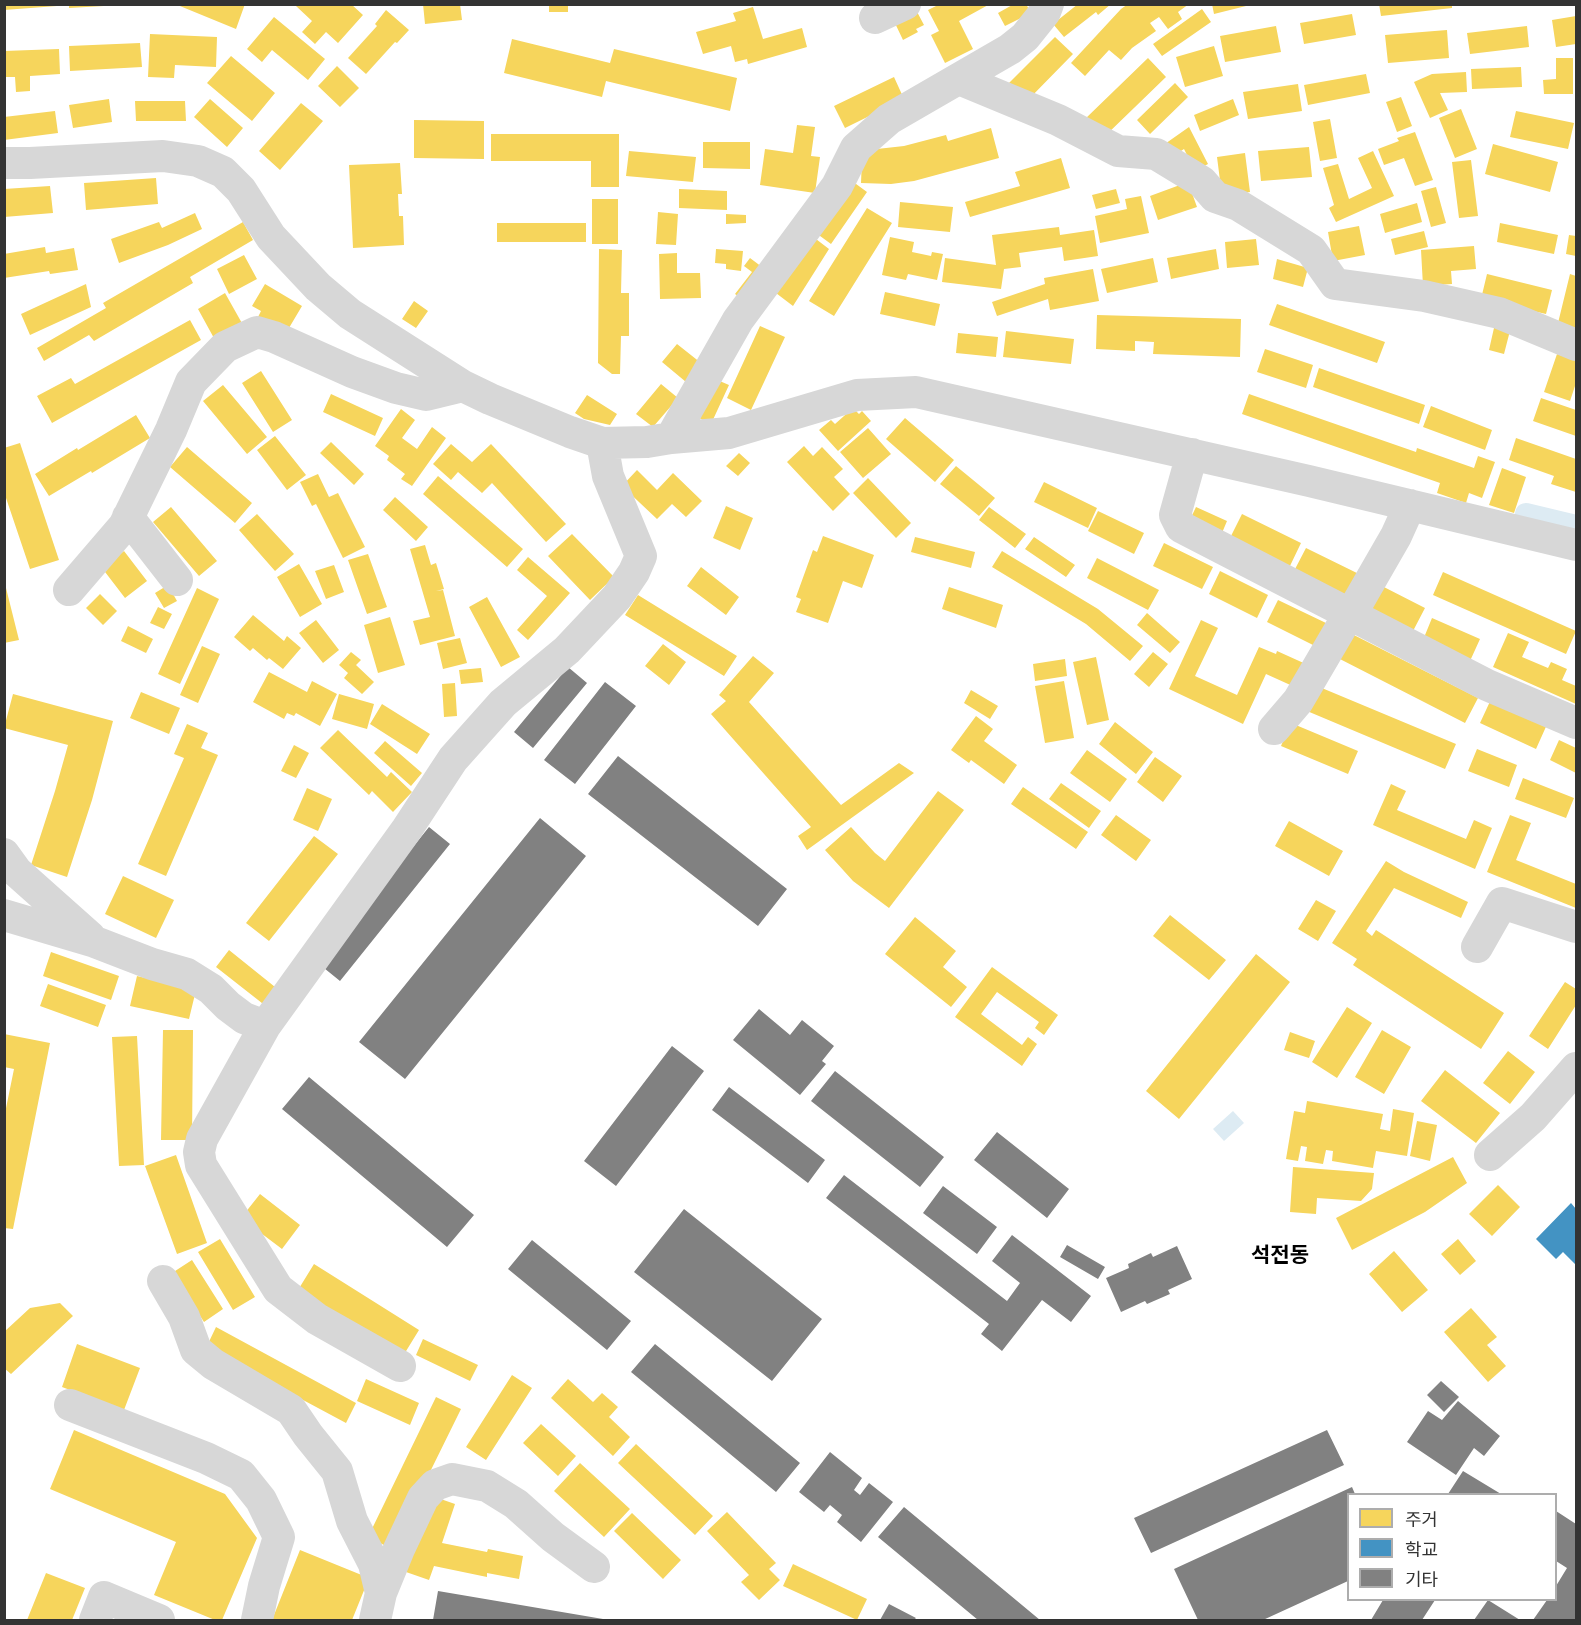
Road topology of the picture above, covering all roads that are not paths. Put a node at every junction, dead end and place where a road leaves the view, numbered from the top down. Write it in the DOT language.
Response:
graph roads {
  1 [pos="905,4"];
  2 [pos="1048,4"];
  3 [pos="875,18"];
  4 [pos="959,79"];
  5 [pos="4,163"];
  6 [pos="1576,345"];
  7 [pos="463,386"];
  8 [pos="671,438"];
  9 [pos="602,443"];
  10 [pos="1192,454"];
  11 [pos="1410,505"];
  12 [pos="128,517"];
  13 [pos="1576,545"];
  14 [pos="177,580"];
  15 [pos="69,590"];
  16 [pos="1349,614"];
  17 [pos="1576,723"];
  18 [pos="1274,729"];
  19 [pos="4,854"];
  20 [pos="4,915"];
  21 [pos="1576,927"];
  22 [pos="95,942"];
  23 [pos="1477,947"];
  24 [pos="265,1026"];
  25 [pos="1576,1068"];
  26 [pos="1490,1155"];
  27 [pos="163,1281"];
  28 [pos="400,1366"];
  29 [pos="70,1405"];
  30 [pos="594,1567"];
  31 [pos="378,1607"];
  32 [pos="95,1620"];
  33 [pos="159,1620"];
  34 [pos="257,1620"];
  1 -- 3 [label="street"];
  2 -- 4 [label="street"];
  4 -- 6 [label="street"];
  4 -- 8 [label="street"];
  5 -- 7 [label="street"];
  7 -- 9 [label="street"];
  7 -- 12 [label="street"];
  8 -- 9 [label="street"];
  8 -- 10 [label="street"];
  9 -- 24 [label="street"];
  10 -- 11 [label="street"];
  10 -- 16 [label="street"];
  11 -- 13 [label="street"];
  11 -- 16 [label="street"];
  12 -- 14 [label="street"];
  12 -- 15 [label="street"];
  16 -- 17 [label="street"];
  16 -- 18 [label="street"];
  19 -- 22 [label="street"];
  20 -- 22 [label="street"];
  21 -- 23 [label="street"];
  22 -- 24 [label="street"];
  24 -- 28 [label="street"];
  25 -- 26 [label="street"];
  27 -- 31 [label="street"];
  29 -- 34 [label="street"];
  30 -- 31 [label="street"];
  32 -- 33 [label="street"];
}
